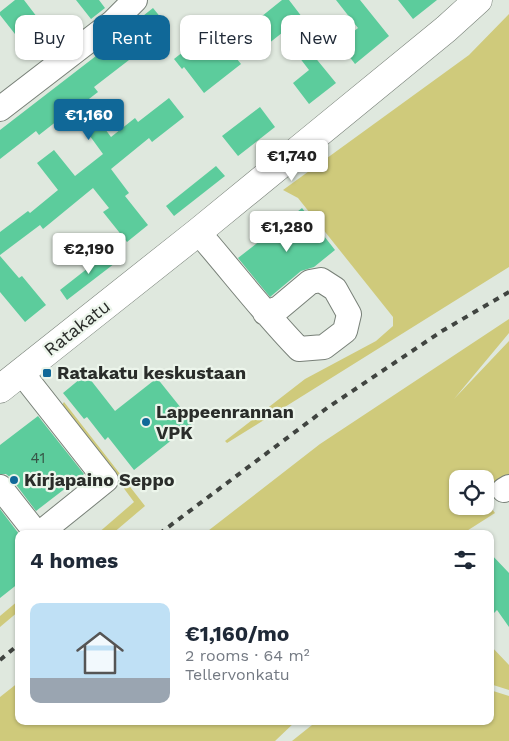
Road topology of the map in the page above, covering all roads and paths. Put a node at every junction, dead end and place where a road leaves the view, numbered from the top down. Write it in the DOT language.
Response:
graph roads {
  1 [pos="134,0"];
  2 [pos="478,0"];
  3 [pos="0,109"];
  4 [pos="198,232"];
  5 [pos="265,313"];
  6 [pos="10,381"];
  7 [pos="0,487"];
  8 [pos="35,530"];
  9 [pos="43,530"];
  1 -- 3 [label="street"];
  2 -- 4 [label="main road, Ratakatu"];
  4 -- 5 [label="street"];
  4 -- 6 [label="main road, Ratakatu"];
  6 -- 9 [label="street"];
  7 -- 8 [label="street"];
}
